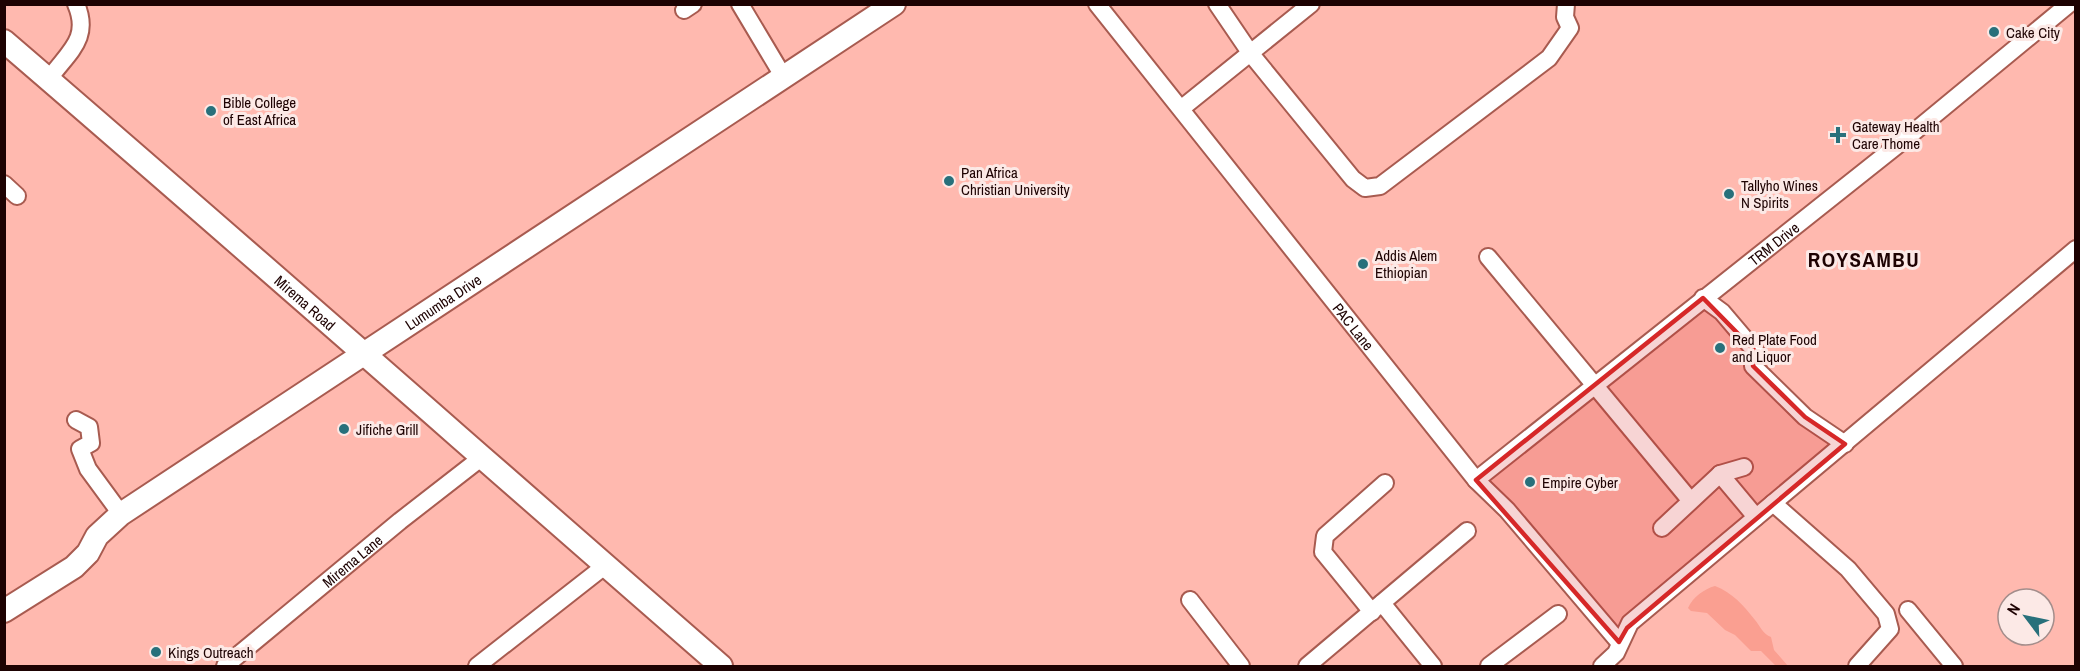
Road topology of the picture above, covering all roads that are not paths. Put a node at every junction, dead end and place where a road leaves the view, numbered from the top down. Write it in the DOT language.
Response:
graph roads {
  1 [pos="76,4"];
  2 [pos="740,4"];
  3 [pos="1097,4"];
  4 [pos="1217,4"];
  5 [pos="1311,4"];
  6 [pos="1566,4"];
  7 [pos="2069,4"];
  8 [pos="882,8"];
  9 [pos="4,41"];
  10 [pos="1251,54"];
  11 [pos="783,76"];
  12 [pos="49,79"];
  13 [pos="1182,108"];
  14 [pos="4,184"];
  15 [pos="17,196"];
  16 [pos="2076,249"];
  17 [pos="1488,257"];
  18 [pos="1704,298"];
  19 [pos="365,352"];
  20 [pos="1595,387"];
  21 [pos="76,420"];
  22 [pos="1845,444"];
  23 [pos="481,458"];
  24 [pos="1744,467"];
  25 [pos="1720,474"];
  26 [pos="1476,480"];
  27 [pos="1385,483"];
  28 [pos="1690,500"];
  29 [pos="1773,503"];
  30 [pos="121,514"];
  31 [pos="1756,517"];
  32 [pos="1662,528"];
  33 [pos="1467,531"];
  34 [pos="606,565"];
  35 [pos="1190,600"];
  36 [pos="1377,607"];
  37 [pos="1908,610"];
  38 [pos="4,611"];
  39 [pos="1558,614"];
  40 [pos="1619,642"];
  41 [pos="225,666"];
  42 [pos="477,666"];
  43 [pos="721,666"];
  44 [pos="1241,666"];
  45 [pos="1307,666"];
  46 [pos="1432,666"];
  47 [pos="1489,666"];
  48 [pos="1602,666"];
  49 [pos="1857,666"];
  50 [pos="1954,666"];
  1 -- 12 [label="street"];
  2 -- 11 [label="street"];
  3 -- 13 [label="street, PAC Lane"];
  4 -- 10 [label="street"];
  5 -- 10 [label="street"];
  6 -- 10 [label="street"];
  7 -- 18 [label="street, TRM Drive"];
  8 -- 11 [label="street, Lumumba Drive"];
  9 -- 12 [label="street, Mirema Road"];
  10 -- 13 [label="street"];
  11 -- 19 [label="street, Lumumba Drive"];
  12 -- 19 [label="street, Mirema Road"];
  13 -- 26 [label="street, PAC Lane"];
  14 -- 15 [label="street"];
  16 -- 22 [label="street"];
  17 -- 20 [label="street"];
  18 -- 20 [label="street, TRM Drive"];
  18 -- 22 [label="street"];
  19 -- 23 [label="street, Mirema Road"];
  19 -- 30 [label="street, Lumumba Drive"];
  20 -- 26 [label="street, TRM Drive"];
  20 -- 28 [label="street"];
  21 -- 30 [label="street"];
  22 -- 29 [label="street"];
  23 -- 34 [label="street, Mirema Road"];
  23 -- 41 [label="street, Mirema Lane"];
  24 -- 25 [label="street"];
  25 -- 28 [label="street"];
  25 -- 31 [label="street"];
  26 -- 40 [label="street, PAC Lane"];
  27 -- 36 [label="street"];
  28 -- 32 [label="street"];
  29 -- 31 [label="street"];
  29 -- 49 [label="street"];
  30 -- 38 [label="street, Lumumba Drive"];
  31 -- 40 [label="street"];
  33 -- 36 [label="street"];
  34 -- 42 [label="street"];
  34 -- 43 [label="street, Mirema Road"];
  35 -- 44 [label="street"];
  36 -- 45 [label="street"];
  36 -- 46 [label="street"];
  37 -- 50 [label="street"];
  39 -- 47 [label="street"];
  40 -- 48 [label="street"];
}
